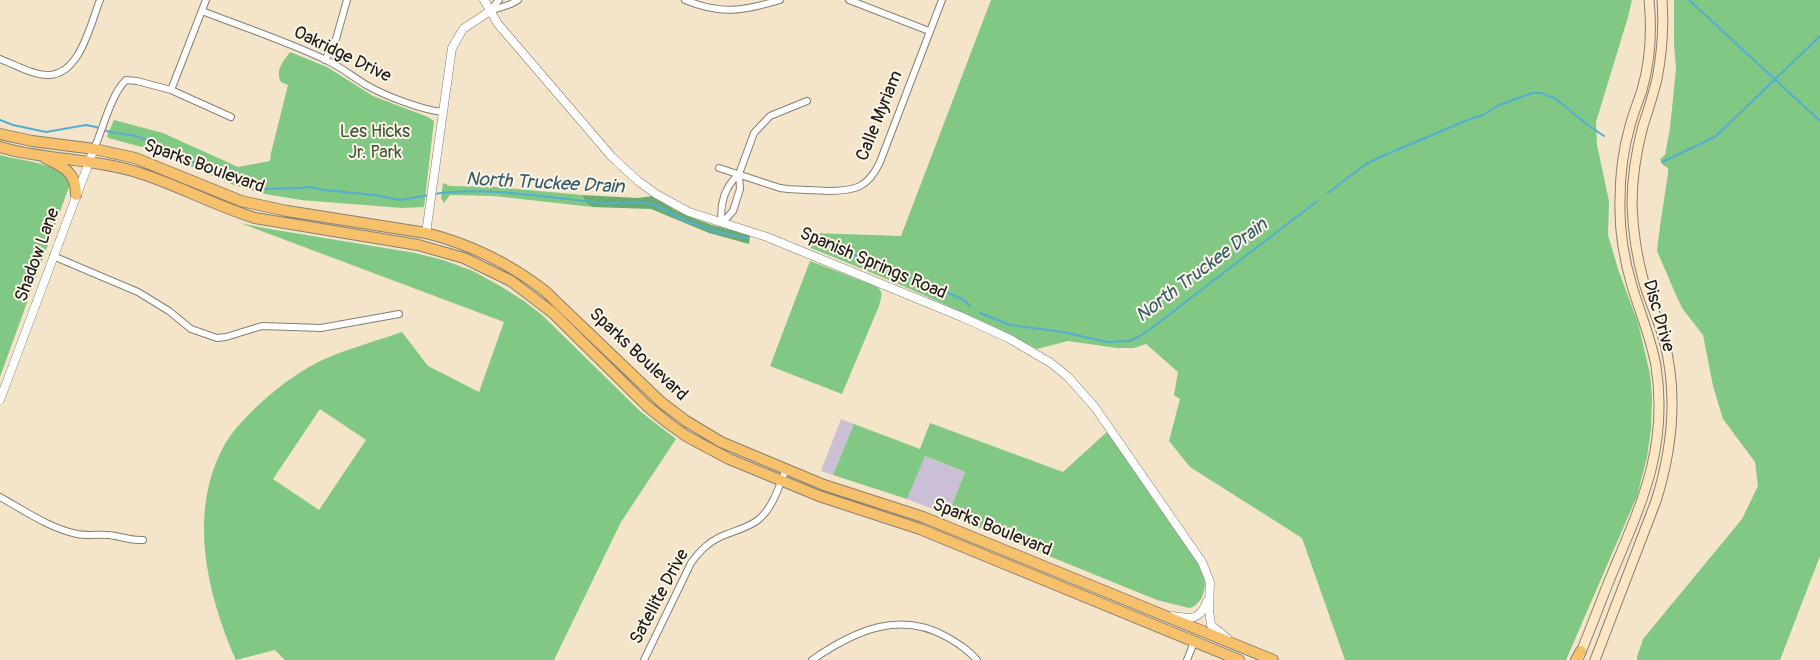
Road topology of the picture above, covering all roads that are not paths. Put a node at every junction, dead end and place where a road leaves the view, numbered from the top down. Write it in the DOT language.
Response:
graph roads {
  1 [pos="100,0"];
  2 [pos="206,0"];
  3 [pos="347,0"];
  4 [pos="484,0"];
  5 [pos="499,0"];
  6 [pos="518,0"];
  7 [pos="685,0"];
  8 [pos="780,0"];
  9 [pos="849,0"];
  10 [pos="942,0"];
  11 [pos="1650,0"];
  12 [pos="1662,0"];
  13 [pos="758,3"];
  14 [pos="490,11"];
  15 [pos="202,12"];
  16 [pos="930,31"];
  17 [pos="0,59"];
  18 [pos="325,60"];
  19 [pos="171,90"];
  20 [pos="807,101"];
  21 [pos="443,112"];
  22 [pos="230,117"];
  23 [pos="0,134"];
  24 [pos="0,147"];
  25 [pos="94,149"];
  26 [pos="37,155"];
  27 [pos="89,161"];
  28 [pos="719,168"];
  29 [pos="739,174"];
  30 [pos="76,195"];
  31 [pos="722,223"];
  32 [pos="305,226"];
  33 [pos="426,233"];
  34 [pos="53,256"];
  35 [pos="464,258"];
  36 [pos="399,314"];
  37 [pos="0,400"];
  38 [pos="786,469"];
  39 [pos="781,481"];
  40 [pos="0,497"];
  41 [pos="143,540"];
  42 [pos="1086,584"];
  43 [pos="1210,595"];
  44 [pos="1157,612"];
  45 [pos="1194,642"];
  46 [pos="1243,648"];
  47 [pos="1578,657"];
  48 [pos="644,660"];
  49 [pos="812,660"];
  50 [pos="977,660"];
  51 [pos="1186,660"];
  52 [pos="1239,660"];
  53 [pos="1258,660"];
  54 [pos="1274,660"];
  55 [pos="1595,660"];
  1 -- 17 [label="street"];
  2 -- 15 [label="street"];
  3 -- 18 [label="street"];
  4 -- 14 [label="street, Spanish Springs Road"];
  5 -- 14 [label="street"];
  6 -- 14 [label="street"];
  7 -- 13 [label="street"];
  8 -- 13 [label="street"];
  9 -- 16 [label="street"];
  10 -- 16 [label="street, Calle Myriam"];
  11 -- 47 [label="main road, Disc Drive"];
  12 -- 55 [label="main road, Disc Drive"];
  14 -- 21 [label="street"];
  14 -- 31 [label="street, Spanish Springs Road"];
  15 -- 18 [label="street, Oakridge Drive"];
  15 -- 19 [label="street"];
  16 -- 29 [label="street, Calle Myriam"];
  18 -- 21 [label="street, Oakridge Drive"];
  19 -- 22 [label="street"];
  19 -- 25 [label="street"];
  20 -- 29 [label="street"];
  21 -- 33 [label="street"];
  23 -- 25 [label="main road, Sparks Boulevard"];
  24 -- 26 [label="main road, Sparks Boulevard"];
  25 -- 27 [label="street, Shadow Lane"];
  25 -- 33 [label="main road, Sparks Boulevard"];
  26 -- 27 [label="main road, Sparks Boulevard"];
  26 -- 30 [label="main road"];
  27 -- 30 [label="street, Shadow Lane"];
  27 -- 32 [label="main road, Sparks Boulevard"];
  28 -- 29 [label="street, Calle Myriam"];
  29 -- 31 [label="street"];
  29 -- 31 [label="street"];
  30 -- 34 [label="street, Shadow Lane"];
  31 -- 43 [label="street, Spanish Springs Road"];
  32 -- 33 [label="main road"];
  32 -- 35 [label="main road, Sparks Boulevard"];
  33 -- 35 [label="main road"];
  33 -- 38 [label="main road, Sparks Boulevard"];
  34 -- 36 [label="street"];
  34 -- 37 [label="street, Shadow Lane"];
  35 -- 39 [label="main road, Sparks Boulevard"];
  38 -- 39 [label="street, Satellite Drive"];
  38 -- 42 [label="main road, Sparks Boulevard"];
  39 -- 45 [label="main road, Sparks Boulevard"];
  39 -- 48 [label="street, Satellite Drive"];
  40 -- 41 [label="street"];
  42 -- 44 [label="main road, Sparks Boulevard"];
  42 -- 45 [label="main road"];
  43 -- 44 [label="street"];
  43 -- 46 [label="street, Spanish Springs Road"];
  44 -- 46 [label="main road, Sparks Boulevard"];
  45 -- 51 [label="street"];
  45 -- 52 [label="main road, Sparks Boulevard"];
  45 -- 53 [label="main road"];
  46 -- 54 [label="main road, Sparks Boulevard"];
  49 -- 50 [label="street"];
}
